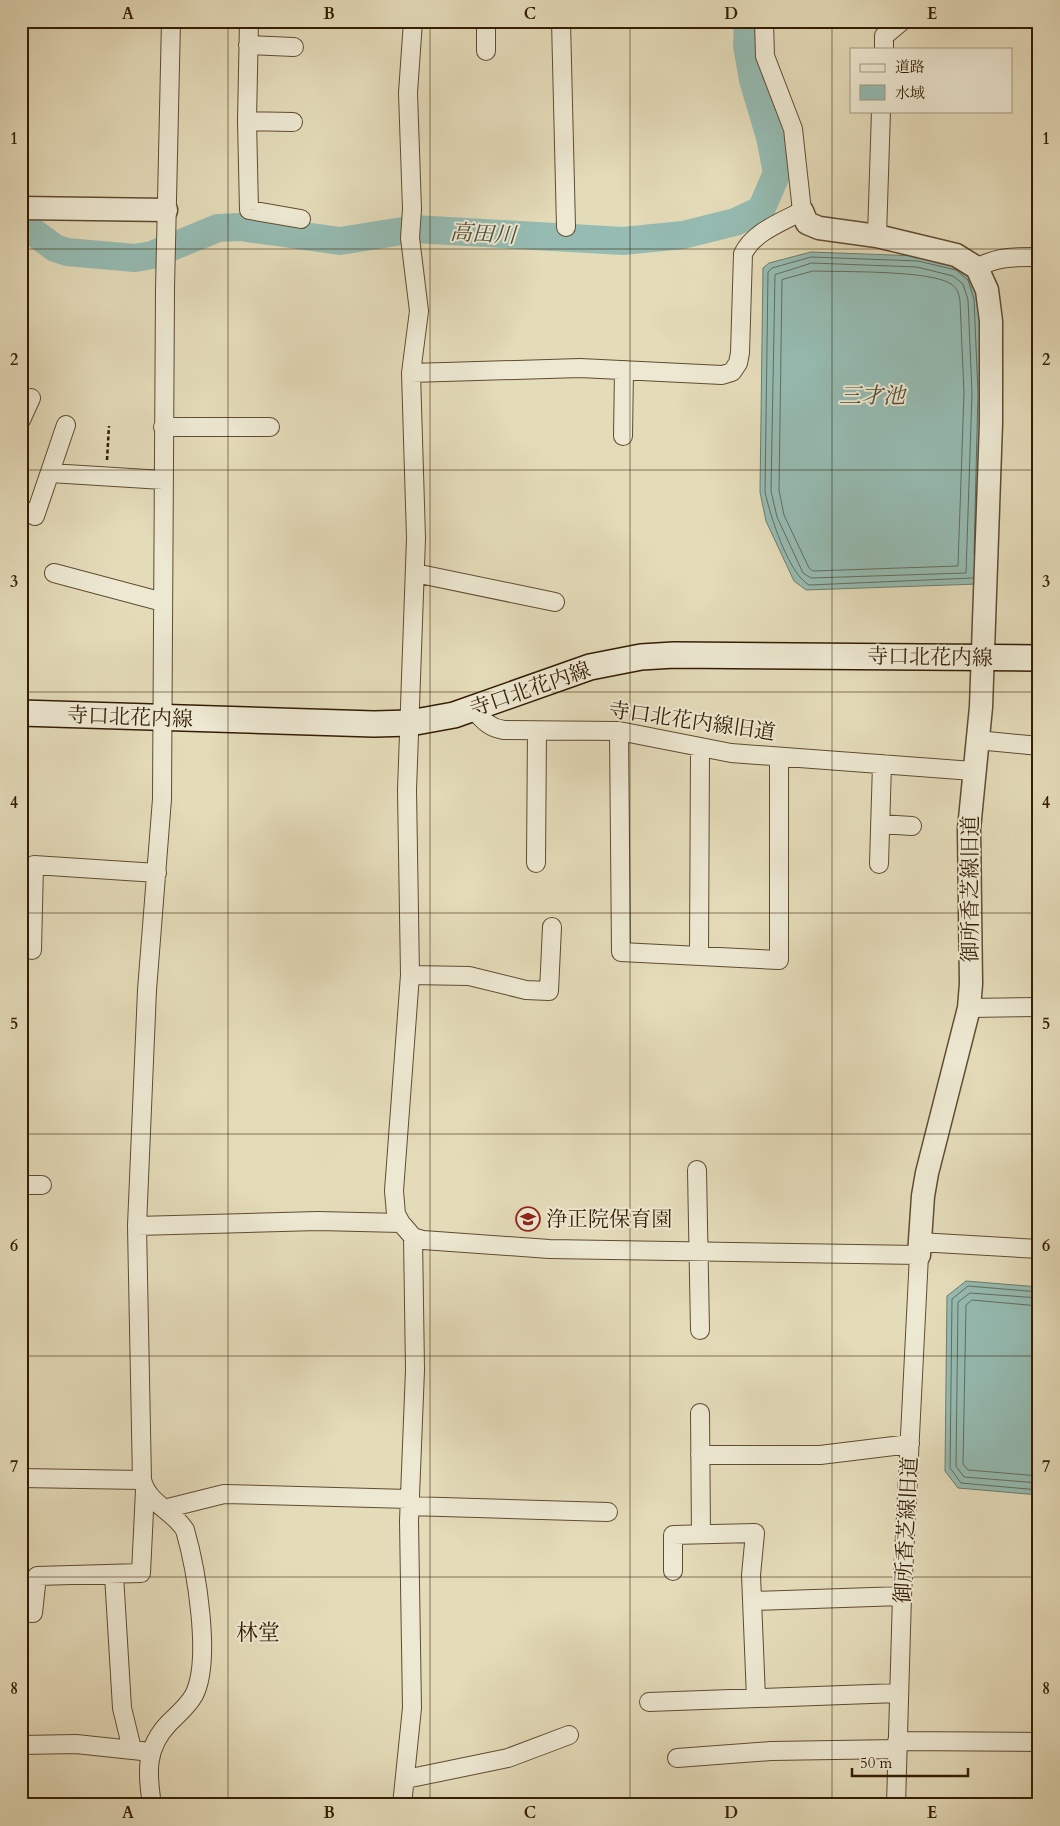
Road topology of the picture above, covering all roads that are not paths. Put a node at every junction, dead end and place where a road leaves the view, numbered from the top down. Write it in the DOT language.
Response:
graph roads {
  1 [pos="170,21"];
  2 [pos="249,21"];
  3 [pos="413,21"];
  4 [pos="486,21"];
  5 [pos="562,21"];
  6 [pos="764,21"];
  7 [pos="902,21"];
  8 [pos="248,45"];
  9 [pos="294,47"];
  10 [pos="884,48"];
  11 [pos="486,51"];
  12 [pos="882,112"];
  13 [pos="247,121"];
  14 [pos="293,122"];
  15 [pos="21,208"];
  16 [pos="166,210"];
  17 [pos="802,211"];
  18 [pos="301,219"];
  19 [pos="566,227"];
  20 [pos="877,236"];
  21 [pos="1039,257"];
  22 [pos="977,268"];
  23 [pos="624,370"];
  24 [pos="410,373"];
  25 [pos="31,398"];
  26 [pos="21,420"];
  27 [pos="66,425"];
  28 [pos="163,427"];
  29 [pos="270,427"];
  30 [pos="623,436"];
  31 [pos="50,473"];
  32 [pos="163,480"];
  33 [pos="21,509"];
  34 [pos="54,572"];
  35 [pos="415,574"];
  36 [pos="163,602"];
  37 [pos="556,602"];
  38 [pos="982,658"];
  39 [pos="1039,658"];
  40 [pos="473,709"];
  41 [pos="21,714"];
  42 [pos="163,718"];
  43 [pos="410,723"];
  44 [pos="537,731"];
  45 [pos="619,731"];
  46 [pos="977,740"];
  47 [pos="1039,746"];
  48 [pos="700,748"];
  49 [pos="778,756"];
  50 [pos="882,764"];
  51 [pos="973,771"];
  52 [pos="880,824"];
  53 [pos="912,826"];
  54 [pos="536,863"];
  55 [pos="878,864"];
  56 [pos="157,873"];
  57 [pos="552,927"];
  58 [pos="32,950"];
  59 [pos="699,956"];
  60 [pos="410,976"];
  61 [pos="1039,1007"];
  62 [pos="970,1008"];
  63 [pos="697,1170"];
  64 [pos="21,1185"];
  65 [pos="42,1185"];
  66 [pos="401,1223"];
  67 [pos="137,1226"];
  68 [pos="413,1237"];
  69 [pos="919,1248"];
  70 [pos="1039,1249"];
  71 [pos="698,1252"];
  72 [pos="700,1330"];
  73 [pos="700,1413"];
  74 [pos="910,1444"];
  75 [pos="700,1455"];
  76 [pos="21,1478"];
  77 [pos="143,1485"];
  78 [pos="409,1503"];
  79 [pos="164,1509"];
  80 [pos="608,1512"];
  81 [pos="701,1534"];
  82 [pos="674,1571"];
  83 [pos="114,1575"];
  84 [pos="902,1596"];
  85 [pos="752,1601"];
  86 [pos="21,1612"];
  87 [pos="898,1693"];
  88 [pos="756,1698"];
  89 [pos="649,1702"];
  90 [pos="569,1735"];
  91 [pos="1039,1742"];
  92 [pos="897,1745"];
  93 [pos="21,1746"];
  94 [pos="132,1749"];
  95 [pos="150,1753"];
  96 [pos="677,1758"];
  97 [pos="406,1779"];
  98 [pos="152,1805"];
  99 [pos="402,1805"];
  100 [pos="896,1805"];
  1 -- 16 [label="street"];
  2 -- 8 [label="street"];
  3 -- 24 [label="street"];
  4 -- 11 [label="street"];
  5 -- 19 [label="street"];
  6 -- 17 [label="street"];
  7 -- 10 [label="street"];
  8 -- 9 [label="street"];
  8 -- 13 [label="street"];
  12 -- 20 [label="street"];
  13 -- 14 [label="street"];
  13 -- 18 [label="street"];
  15 -- 16 [label="street"];
  16 -- 28 [label="street"];
  17 -- 20 [label="street"];
  17 -- 23 [label="street"];
  20 -- 22 [label="street"];
  21 -- 22 [label="street"];
  22 -- 38 [label="street, 御所香芝線旧道"];
  23 -- 24 [label="street"];
  23 -- 30 [label="street"];
  24 -- 35 [label="street"];
  25 -- 26 [label="street"];
  27 -- 31 [label="street"];
  28 -- 29 [label="street"];
  28 -- 32 [label="street"];
  31 -- 32 [label="street"];
  31 -- 33 [label="street"];
  32 -- 36 [label="street"];
  34 -- 36 [label="street"];
  35 -- 37 [label="street"];
  35 -- 43 [label="street"];
  36 -- 42 [label="street"];
  38 -- 39 [label="main road, 寺口北花内線"];
  38 -- 40 [label="main road, 寺口北花内線"];
  38 -- 46 [label="street, 御所香芝線旧道"];
  40 -- 43 [label="main road, 寺口北花内線"];
  40 -- 44 [label="street, 寺口北花内線旧道"];
  41 -- 42 [label="main road, 寺口北花内線"];
  42 -- 43 [label="main road, 寺口北花内線"];
  42 -- 56 [label="street"];
  43 -- 60 [label="street"];
  44 -- 45 [label="street, 寺口北花内線旧道"];
  44 -- 54 [label="street"];
  45 -- 48 [label="street, 寺口北花内線旧道"];
  45 -- 59 [label="street"];
  46 -- 47 [label="street"];
  46 -- 51 [label="street, 御所香芝線旧道"];
  48 -- 49 [label="street, 寺口北花内線旧道"];
  48 -- 59 [label="street"];
  49 -- 50 [label="street, 寺口北花内線旧道"];
  49 -- 59 [label="street"];
  50 -- 51 [label="street, 寺口北花内線旧道"];
  50 -- 52 [label="street"];
  51 -- 62 [label="street, 御所香芝線旧道"];
  52 -- 53 [label="street"];
  52 -- 55 [label="street"];
  56 -- 58 [label="street"];
  56 -- 67 [label="street"];
  57 -- 60 [label="street"];
  60 -- 66 [label="street"];
  61 -- 62 [label="street"];
  62 -- 69 [label="street, 御所香芝線旧道"];
  63 -- 71 [label="street"];
  64 -- 65 [label="street"];
  66 -- 67 [label="street"];
  66 -- 68 [label="street"];
  67 -- 77 [label="street"];
  68 -- 71 [label="street"];
  68 -- 78 [label="street"];
  69 -- 70 [label="street"];
  69 -- 71 [label="street"];
  69 -- 74 [label="street, 御所香芝線旧道"];
  71 -- 72 [label="street"];
  73 -- 75 [label="street"];
  74 -- 75 [label="street"];
  74 -- 84 [label="street, 御所香芝線旧道"];
  75 -- 81 [label="street"];
  76 -- 77 [label="street"];
  77 -- 79 [label="street"];
  77 -- 83 [label="street"];
  78 -- 79 [label="street"];
  78 -- 80 [label="street"];
  78 -- 97 [label="street"];
  79 -- 95 [label="street"];
  81 -- 82 [label="street"];
  81 -- 85 [label="street"];
  83 -- 86 [label="street"];
  83 -- 94 [label="street"];
  84 -- 85 [label="street"];
  84 -- 87 [label="street, 御所香芝線旧道"];
  85 -- 88 [label="street"];
  87 -- 88 [label="street"];
  87 -- 92 [label="street, 御所香芝線旧道"];
  88 -- 89 [label="street"];
  90 -- 97 [label="street"];
  91 -- 92 [label="street"];
  92 -- 96 [label="street"];
  92 -- 100 [label="street, 御所香芝線旧道"];
  93 -- 94 [label="street"];
  94 -- 95 [label="street"];
  95 -- 98 [label="street"];
  97 -- 99 [label="street"];
}
